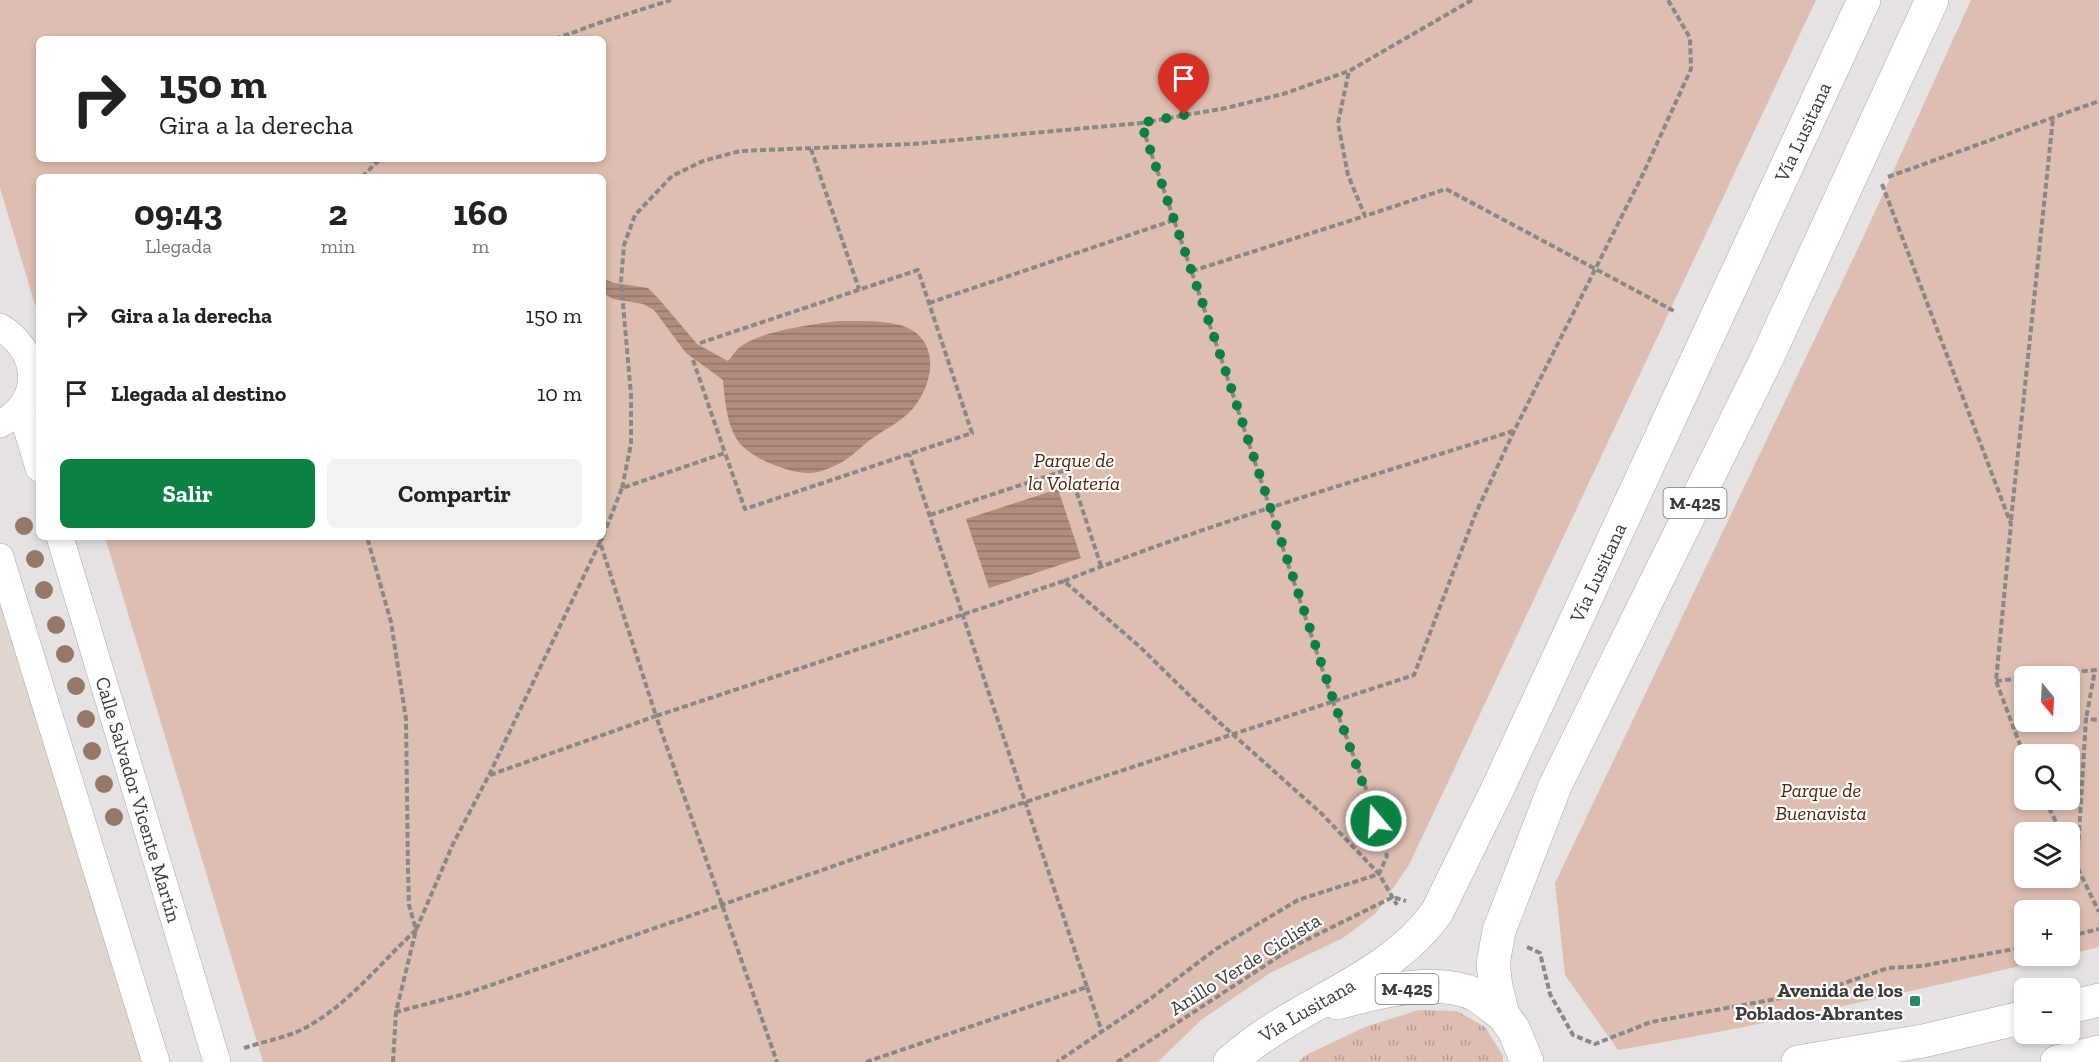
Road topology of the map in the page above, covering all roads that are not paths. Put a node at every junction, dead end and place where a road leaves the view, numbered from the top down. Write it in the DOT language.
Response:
graph roads {
  1 [pos="1864,0"];
  2 [pos="1932,0"];
  3 [pos="0,327"];
  4 [pos="10,416"];
  5 [pos="36,463"];
  6 [pos="61,540"];
  7 [pos="0,557"];
  8 [pos="2099,1000"];
  9 [pos="2080,1005"];
  10 [pos="1306,1011"];
  11 [pos="1503,1015"];
  12 [pos="2014,1020"];
  13 [pos="2099,1052"];
  14 [pos="156,1062"];
  15 [pos="217,1062"];
  16 [pos="1230,1062"];
  17 [pos="1527,1062"];
  18 [pos="1798,1062"];
  19 [pos="2057,1062"];
  1 -- 10 [label="main road, Vía Lusitana / M-425"];
  2 -- 11 [label="main road, M-425"];
  3 -- 4 [label="street"];
  4 -- 5 [label="street"];
  6 -- 15 [label="street, Calle Salvador Vicente Martín"];
  7 -- 14 [label="street"];
  8 -- 9 [label="main road"];
  10 -- 11 [label="main road, M-425"];
  10 -- 16 [label="main road, Vía Lusitana / M-425"];
  11 -- 17 [label="main road, M-425"];
  12 -- 18 [label="main road"];
  13 -- 19 [label="main road"];
}
